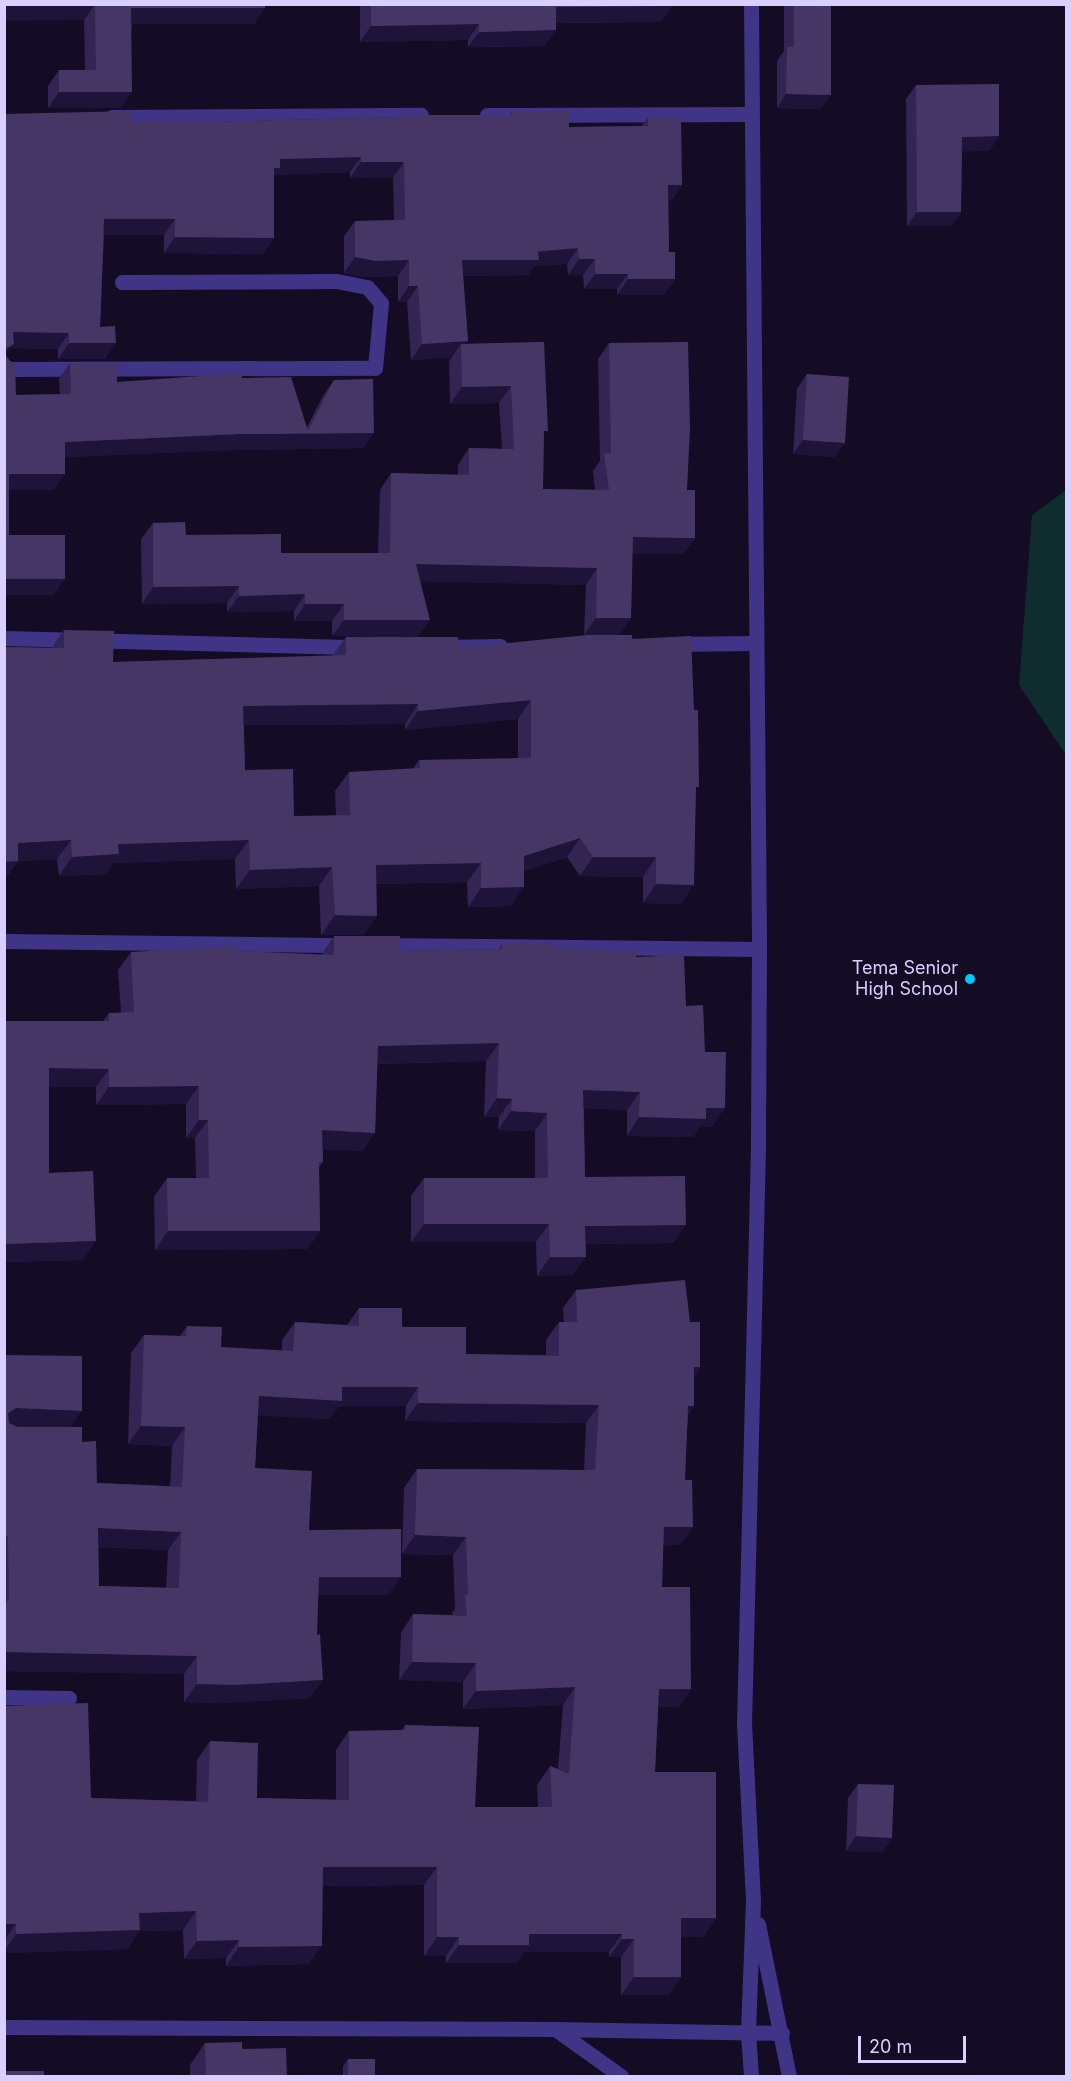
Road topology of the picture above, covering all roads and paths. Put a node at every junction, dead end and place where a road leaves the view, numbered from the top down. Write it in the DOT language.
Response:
graph roads {
  1 [pos="751,4"];
  2 [pos="751,114"];
  3 [pos="436,115"];
  4 [pos="470,115"];
  5 [pos="92,117"];
  6 [pos="122,282"];
  7 [pos="4,369"];
  8 [pos="4,638"];
  9 [pos="755,643"];
  10 [pos="661,644"];
  11 [pos="519,646"];
  12 [pos="377,647"];
  13 [pos="424,647"];
  14 [pos="4,941"];
  15 [pos="759,949"];
  16 [pos="4,1697"];
  17 [pos="69,1698"];
  18 [pos="753,1901"];
  19 [pos="4,2027"];
  20 [pos="555,2029"];
  21 [pos="748,2033"];
  22 [pos="782,2033"];
  23 [pos="621,2076"];
  24 [pos="752,2076"];
  25 [pos="789,2076"];
  1 -- 2 [label="street"];
  2 -- 4 [label="street"];
  2 -- 9 [label="street"];
  3 -- 5 [label="street"];
  6 -- 7 [label="street"];
  8 -- 12 [label="street"];
  9 -- 10 [label="street"];
  9 -- 15 [label="street"];
  11 -- 13 [label="street"];
  14 -- 15 [label="street"];
  15 -- 18 [label="street"];
  16 -- 17 [label="street"];
  18 -- 21 [label="street"];
  18 -- 22 [label="street"];
  19 -- 20 [label="street"];
  20 -- 21 [label="street"];
  20 -- 23 [label="street"];
  21 -- 22 [label="street"];
  21 -- 24 [label="street"];
  22 -- 25 [label="street"];
}
